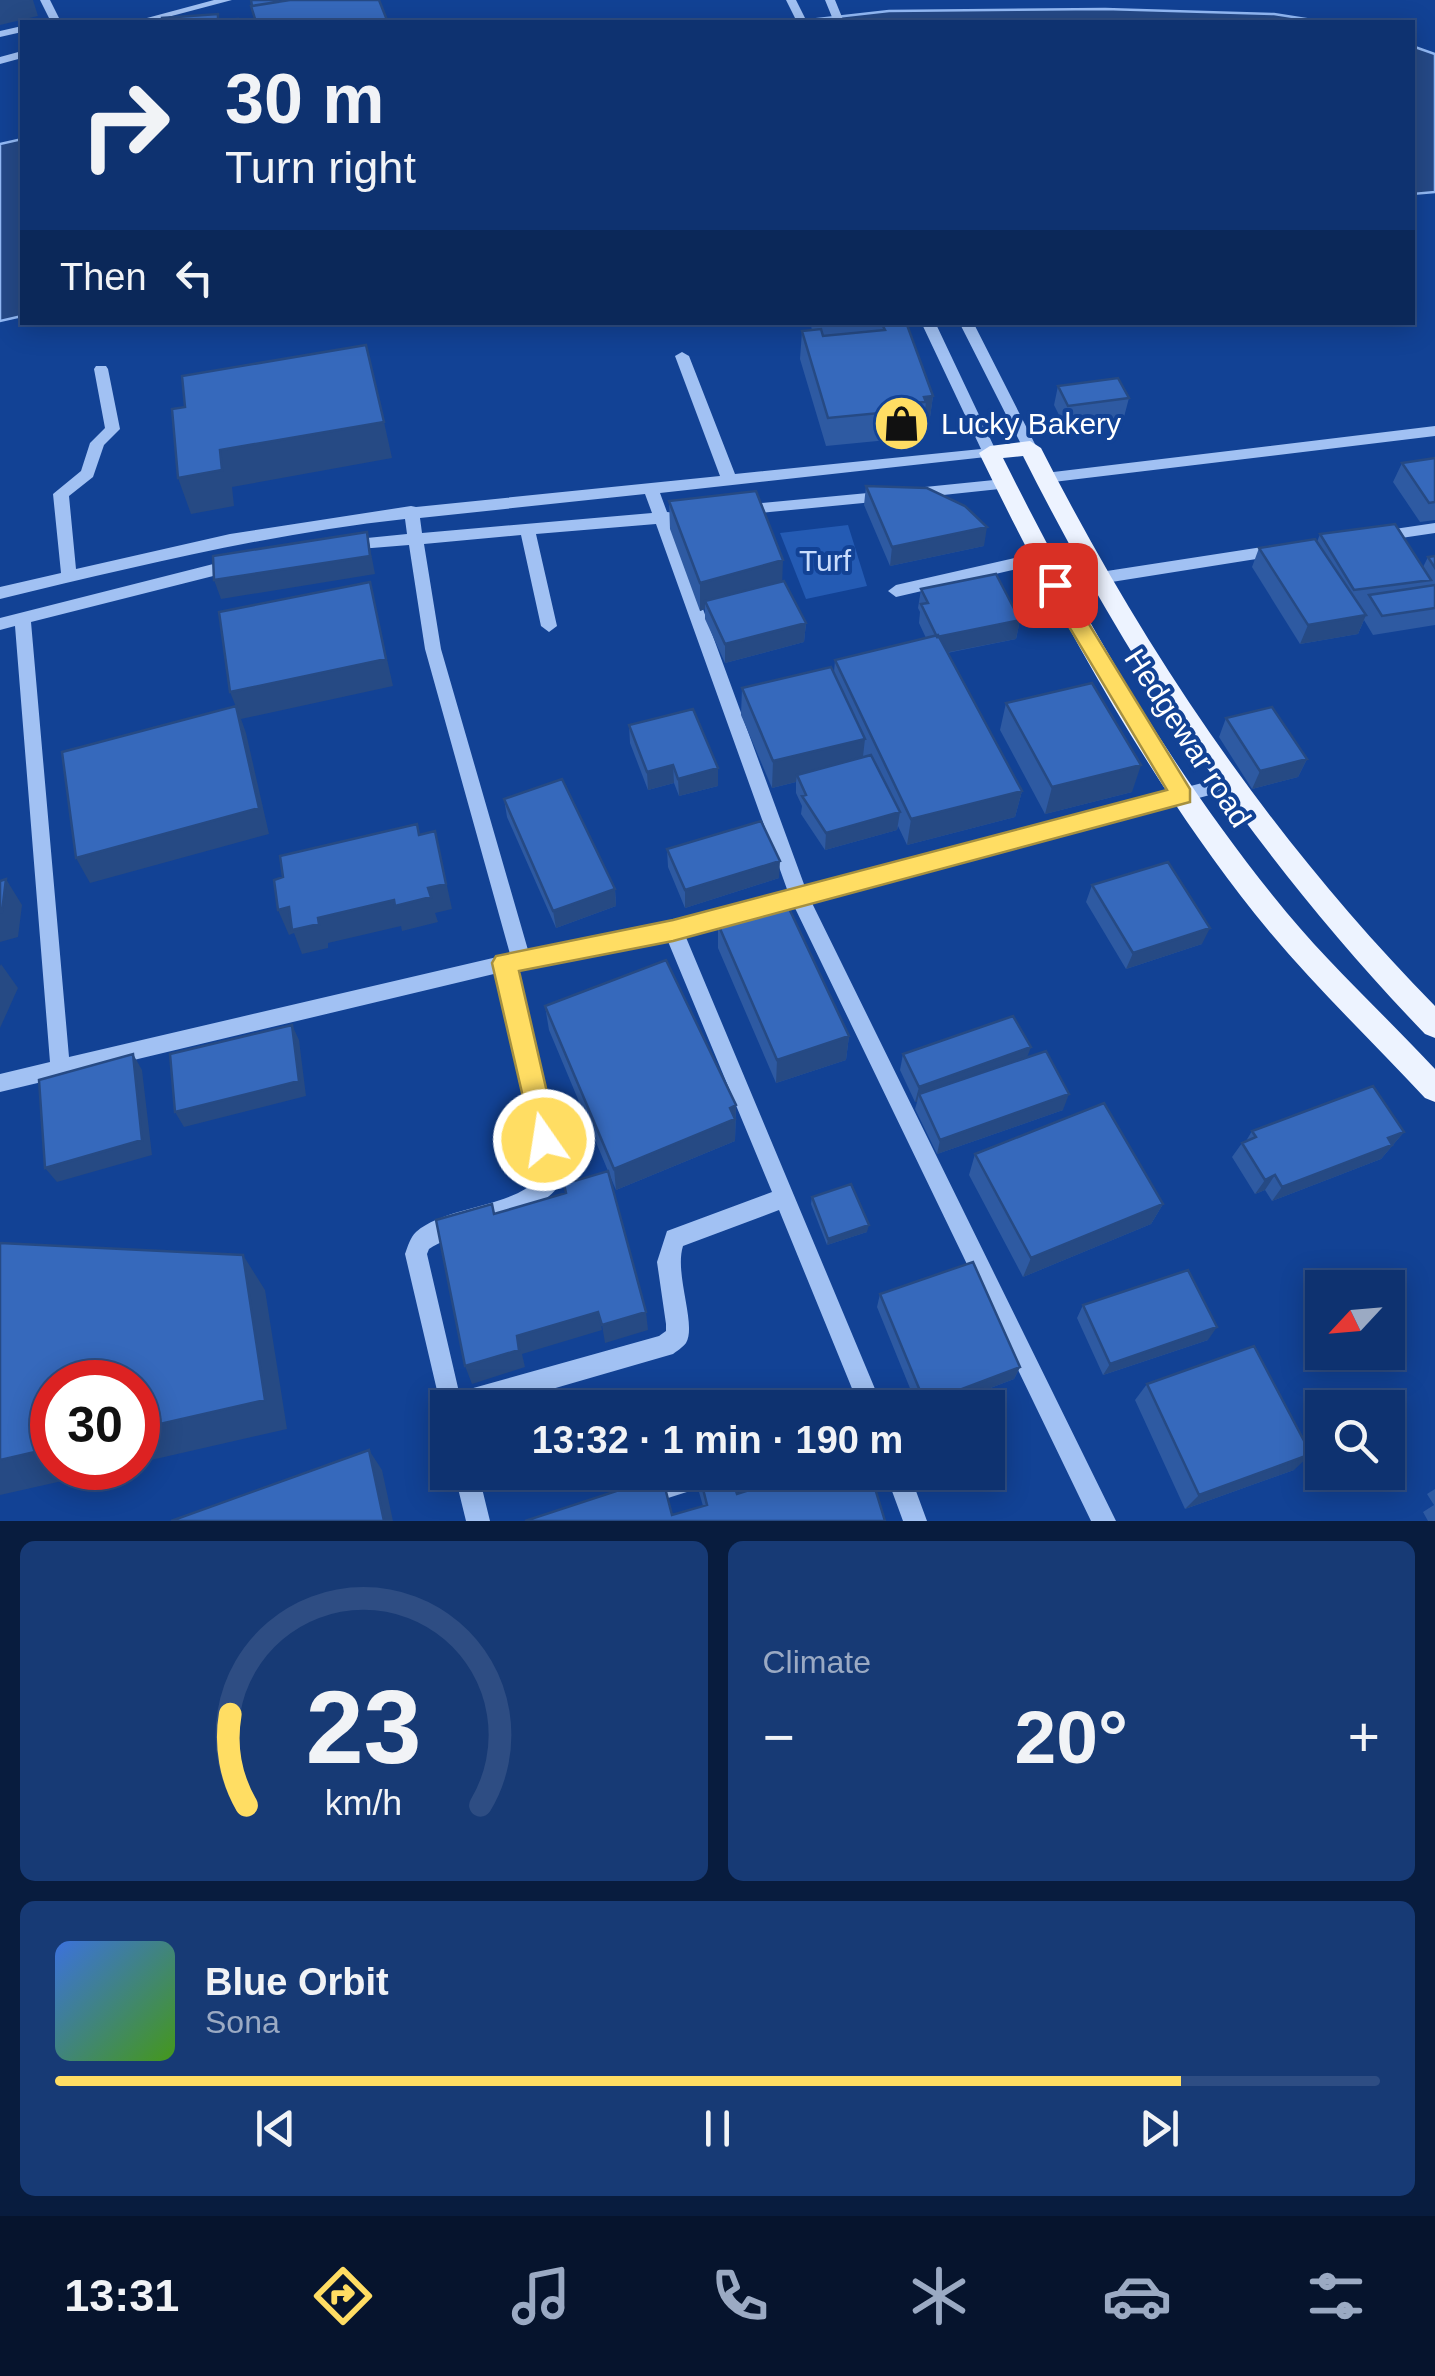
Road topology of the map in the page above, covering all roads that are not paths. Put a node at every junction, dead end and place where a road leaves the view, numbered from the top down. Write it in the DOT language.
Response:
graph roads {
  1 [pos="165,0"];
  2 [pos="227,0"];
  3 [pos="174,13"];
  4 [pos="146,20"];
  5 [pos="929,325"];
  6 [pos="968,325"];
  7 [pos="682,356"];
  8 [pos="101,369"];
  9 [pos="1435,431"];
  10 [pos="1030,448"];
  11 [pos="990,453"];
  12 [pos="1045,478"];
  13 [pos="730,482"];
  14 [pos="1004,484"];
  15 [pos="651,490"];
  16 [pos="411,510"];
  17 [pos="716,513"];
  18 [pos="697,515"];
  19 [pos="659,518"];
  20 [pos="526,528"];
  21 [pos="1435,528"];
  22 [pos="415,538"];
  23 [pos="1360,539"];
  24 [pos="319,548"];
  25 [pos="1303,548"];
  26 [pos="1042,558"];
  27 [pos="256,560"];
  28 [pos="69,575"];
  29 [pos="1095,578"];
  30 [pos="1055,585"];
  31 [pos="896,591"];
  32 [pos="0,593"];
  33 [pos="23,618"];
  34 [pos="0,624"];
  35 [pos="549,626"];
  36 [pos="1225,784"];
  37 [pos="1182,795"];
  38 [pos="798,894"];
  39 [pos="673,930"];
  40 [pos="513,962"];
  41 [pos="1435,1025"];
  42 [pos="60,1066"];
  43 [pos="0,1083"];
  44 [pos="1435,1089"];
  45 [pos="784,1198"];
  46 [pos="447,1390"];
  47 [pos="511,1390"];
  48 [pos="864,1390"];
  49 [pos="470,1490"];
  50 [pos="654,1490"];
  51 [pos="904,1490"];
  52 [pos="622,1500"];
  53 [pos="478,1521"];
  54 [pos="916,1521"];
  55 [pos="1104,1521"];
  1 -- 3 [label="street"];
  2 -- 3 [label="street"];
  3 -- 4 [label="street"];
  5 -- 11 [label="street, Hedgewar road"];
  6 -- 10 [label="street, Hedgewar road"];
  7 -- 13 [label="street"];
  8 -- 28 [label="street"];
  9 -- 12 [label="street"];
  10 -- 11 [label="main road"];
  10 -- 12 [label="main road, Hedgewar road"];
  11 -- 13 [label="street"];
  11 -- 14 [label="main road, Hedgewar road"];
  12 -- 14 [label="main road"];
  12 -- 29 [label="main road, Hedgewar road"];
  13 -- 15 [label="street"];
  14 -- 17 [label="street"];
  14 -- 26 [label="main road, Hedgewar road"];
  15 -- 16 [label="street"];
  15 -- 19 [label="street"];
  16 -- 22 [label="street"];
  16 -- 28 [label="street"];
  18 -- 19 [label="street"];
  19 -- 20 [label="street"];
  19 -- 38 [label="street"];
  20 -- 22 [label="street"];
  20 -- 35 [label="street"];
  21 -- 23 [label="street"];
  22 -- 24 [label="street"];
  22 -- 40 [label="street"];
  25 -- 29 [label="street"];
  26 -- 30 [label="main road, Hedgewar road"];
  26 -- 31 [label="street"];
  27 -- 33 [label="street"];
  28 -- 32 [label="street"];
  29 -- 30 [label="street"];
  29 -- 36 [label="main road, Hedgewar road"];
  30 -- 37 [label="main road, Hedgewar road"];
  33 -- 34 [label="street"];
  33 -- 42 [label="street"];
  36 -- 37 [label="street"];
  36 -- 41 [label="main road, Hedgewar road"];
  37 -- 38 [label="street"];
  37 -- 44 [label="main road, Hedgewar road"];
  38 -- 39 [label="street"];
  38 -- 55 [label="street"];
  39 -- 40 [label="street"];
  39 -- 45 [label="street"];
  40 -- 42 [label="street"];
  40 -- 46 [label="street"];
  42 -- 43 [label="street"];
  45 -- 47 [label="street"];
  45 -- 48 [label="street"];
  49 -- 53 [label="street"];
  50 -- 52 [label="street"];
  51 -- 54 [label="street"];
}
